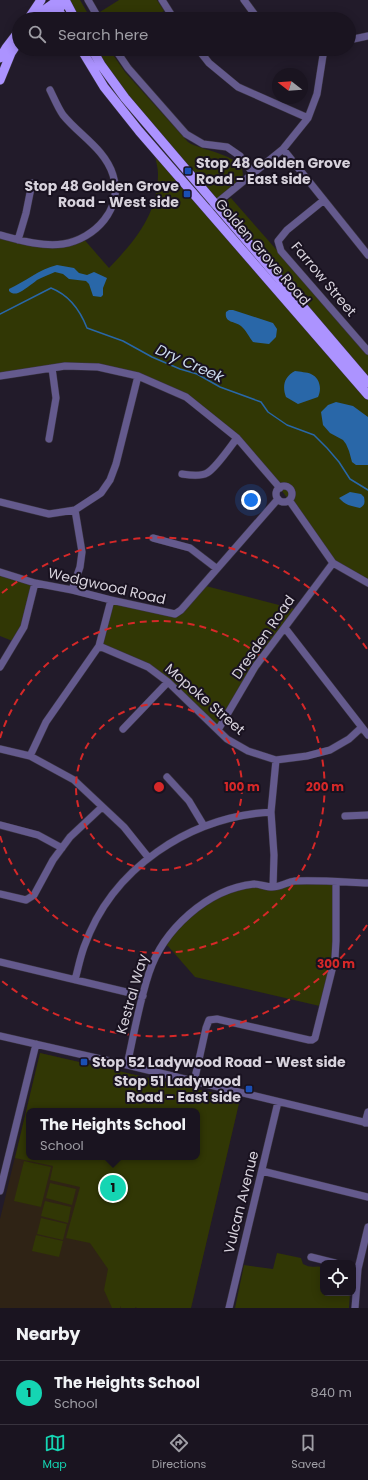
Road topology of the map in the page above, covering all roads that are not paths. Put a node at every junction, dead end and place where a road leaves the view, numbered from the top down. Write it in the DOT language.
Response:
graph roads {
  1 [pos="41,0"];
  2 [pos="65,0"];
  3 [pos="88,0"];
  4 [pos="162,0"];
  5 [pos="244,0"];
  6 [pos="55,4"];
  7 [pos="33,12"];
  8 [pos="43,12"];
  9 [pos="71,12"];
  10 [pos="95,12"];
  11 [pos="170,12"];
  12 [pos="253,12"];
  13 [pos="368,36"];
  14 [pos="356,39"];
  15 [pos="12,40"];
  16 [pos="12,50"];
  17 [pos="85,56"];
  18 [pos="96,56"];
  19 [pos="120,56"];
  20 [pos="204,56"];
  21 [pos="323,56"];
  22 [pos="0,58"];
  23 [pos="0,80"];
  24 [pos="50,90"];
  25 [pos="308,118"];
  26 [pos="283,148"];
  27 [pos="253,173"];
  28 [pos="32,183"];
  29 [pos="324,200"];
  30 [pos="211,207"];
  31 [pos="0,235"];
  32 [pos="18,240"];
  33 [pos="368,255"];
  34 [pos="368,351"];
  35 [pos="52,368"];
  36 [pos="0,376"];
  37 [pos="138,376"];
  38 [pos="368,383"];
  39 [pos="368,395"];
  40 [pos="237,438"];
  41 [pos="49,439"];
  42 [pos="182,474"];
  43 [pos="280,488"];
  44 [pos="278,499"];
  45 [pos="289,500"];
  46 [pos="0,502"];
  47 [pos="75,510"];
  48 [pos="153,538"];
  49 [pos="333,563"];
  50 [pos="216,568"];
  51 [pos="0,572"];
  52 [pos="35,583"];
  53 [pos="368,583"];
  54 [pos="72,590"];
  55 [pos="111,600"];
  56 [pos="285,628"];
  57 [pos="99,646"];
  58 [pos="0,667"];
  59 [pos="168,682"];
  60 [pos="362,727"];
  61 [pos="122,729"];
  62 [pos="218,730"];
  63 [pos="368,735"];
  64 [pos="0,749"];
  65 [pos="30,756"];
  66 [pos="276,760"];
  67 [pos="167,777"];
  68 [pos="102,807"];
  69 [pos="271,812"];
  70 [pos="368,815"];
  71 [pos="345,816"];
  72 [pos="0,825"];
  73 [pos="204,826"];
  74 [pos="62,848"];
  75 [pos="148,857"];
  76 [pos="336,882"];
  77 [pos="368,882"];
  78 [pos="272,887"];
  79 [pos="0,894"];
  80 [pos="0,962"];
  81 [pos="75,980"];
  82 [pos="142,996"];
  83 [pos="0,1036"];
  84 [pos="36,1044"];
  85 [pos="127,1064"];
  86 [pos="194,1082"];
  87 [pos="278,1102"];
  88 [pos="368,1112"];
  89 [pos="367,1123"];
  90 [pos="262,1171"];
  91 [pos="1,1182"];
  92 [pos="0,1191"];
  93 [pos="368,1197"];
  94 [pos="368,1227"];
  95 [pos="311,1257"];
  96 [pos="323,1260"];
  97 [pos="356,1268"];
  98 [pos="355,1296"];
  99 [pos="229,1308"];
  100 [pos="355,1308"];
  1 -- 7 [label="main road"];
  2 -- 6 [label="main road"];
  2 -- 9 [label="main road"];
  3 -- 10 [label="street"];
  4 -- 11 [label="street"];
  5 -- 12 [label="street"];
  6 -- 8 [label="main road"];
  13 -- 14 [label="street"];
  15 -- 22 [label="main road"];
  16 -- 23 [label="main road"];
  17 -- 30 [label="main road, Golden Grove Road"];
  18 -- 30 [label="main road, Golden Grove Road"];
  19 -- 27 [label="street"];
  20 -- 25 [label="street"];
  21 -- 25 [label="street"];
  24 -- 32 [label="street"];
  25 -- 26 [label="street"];
  26 -- 27 [label="street"];
  26 -- 29 [label="street"];
  27 -- 30 [label="street"];
  28 -- 32 [label="street"];
  29 -- 33 [label="street"];
  29 -- 34 [label="street, Farrow Street"];
  30 -- 38 [label="main road, Golden Grove Road"];
  30 -- 39 [label="main road, Golden Grove Road"];
  31 -- 32 [label="street"];
  35 -- 36 [label="street"];
  35 -- 37 [label="street"];
  35 -- 41 [label="street"];
  37 -- 40 [label="street"];
  37 -- 47 [label="street"];
  40 -- 42 [label="street"];
  40 -- 43 [label="street"];
  43 -- 44 [label="street"];
  43 -- 45 [label="street"];
  44 -- 45 [label="street"];
  44 -- 50 [label="street, Wedgwood Road"];
  45 -- 49 [label="street"];
  46 -- 47 [label="street"];
  47 -- 54 [label="street"];
  48 -- 50 [label="street"];
  49 -- 53 [label="street"];
  49 -- 56 [label="street, Dresden Road"];
  50 -- 55 [label="street, Wedgwood Road"];
  51 -- 52 [label="street, Wedgwood Road"];
  52 -- 54 [label="street, Wedgwood Road"];
  52 -- 58 [label="street"];
  54 -- 55 [label="street, Wedgwood Road"];
  55 -- 57 [label="street"];
  56 -- 60 [label="street"];
  56 -- 62 [label="street, Dresden Road"];
  57 -- 59 [label="street, Mopoke Street"];
  57 -- 65 [label="street"];
  59 -- 61 [label="street"];
  59 -- 62 [label="street, Mopoke Street"];
  60 -- 63 [label="street"];
  60 -- 66 [label="street, Mopoke Street"];
  62 -- 66 [label="street, Mopoke Street"];
  64 -- 65 [label="street"];
  65 -- 68 [label="street"];
  66 -- 69 [label="street"];
  67 -- 73 [label="street"];
  68 -- 74 [label="street"];
  68 -- 75 [label="street"];
  69 -- 73 [label="street"];
  69 -- 78 [label="street"];
  70 -- 71 [label="street"];
  72 -- 74 [label="street"];
  73 -- 75 [label="street"];
  74 -- 79 [label="street"];
  75 -- 81 [label="street"];
  76 -- 77 [label="street, Kestral Way"];
  76 -- 78 [label="street, Kestral Way"];
  76 -- 86 [label="street"];
  78 -- 82 [label="street, Kestral Way"];
  80 -- 81 [label="street"];
  81 -- 82 [label="street"];
  82 -- 85 [label="street, Kestral Way"];
  83 -- 84 [label="street"];
  84 -- 85 [label="street"];
  84 -- 91 [label="street"];
  85 -- 86 [label="street"];
  86 -- 87 [label="street"];
  87 -- 89 [label="street"];
  87 -- 90 [label="street, Vulcan Avenue"];
  88 -- 89 [label="street"];
  90 -- 93 [label="street"];
  90 -- 99 [label="street, Vulcan Avenue"];
  91 -- 92 [label="street"];
  94 -- 97 [label="street"];
  95 -- 96 [label="street"];
  98 -- 100 [label="street"];
}
